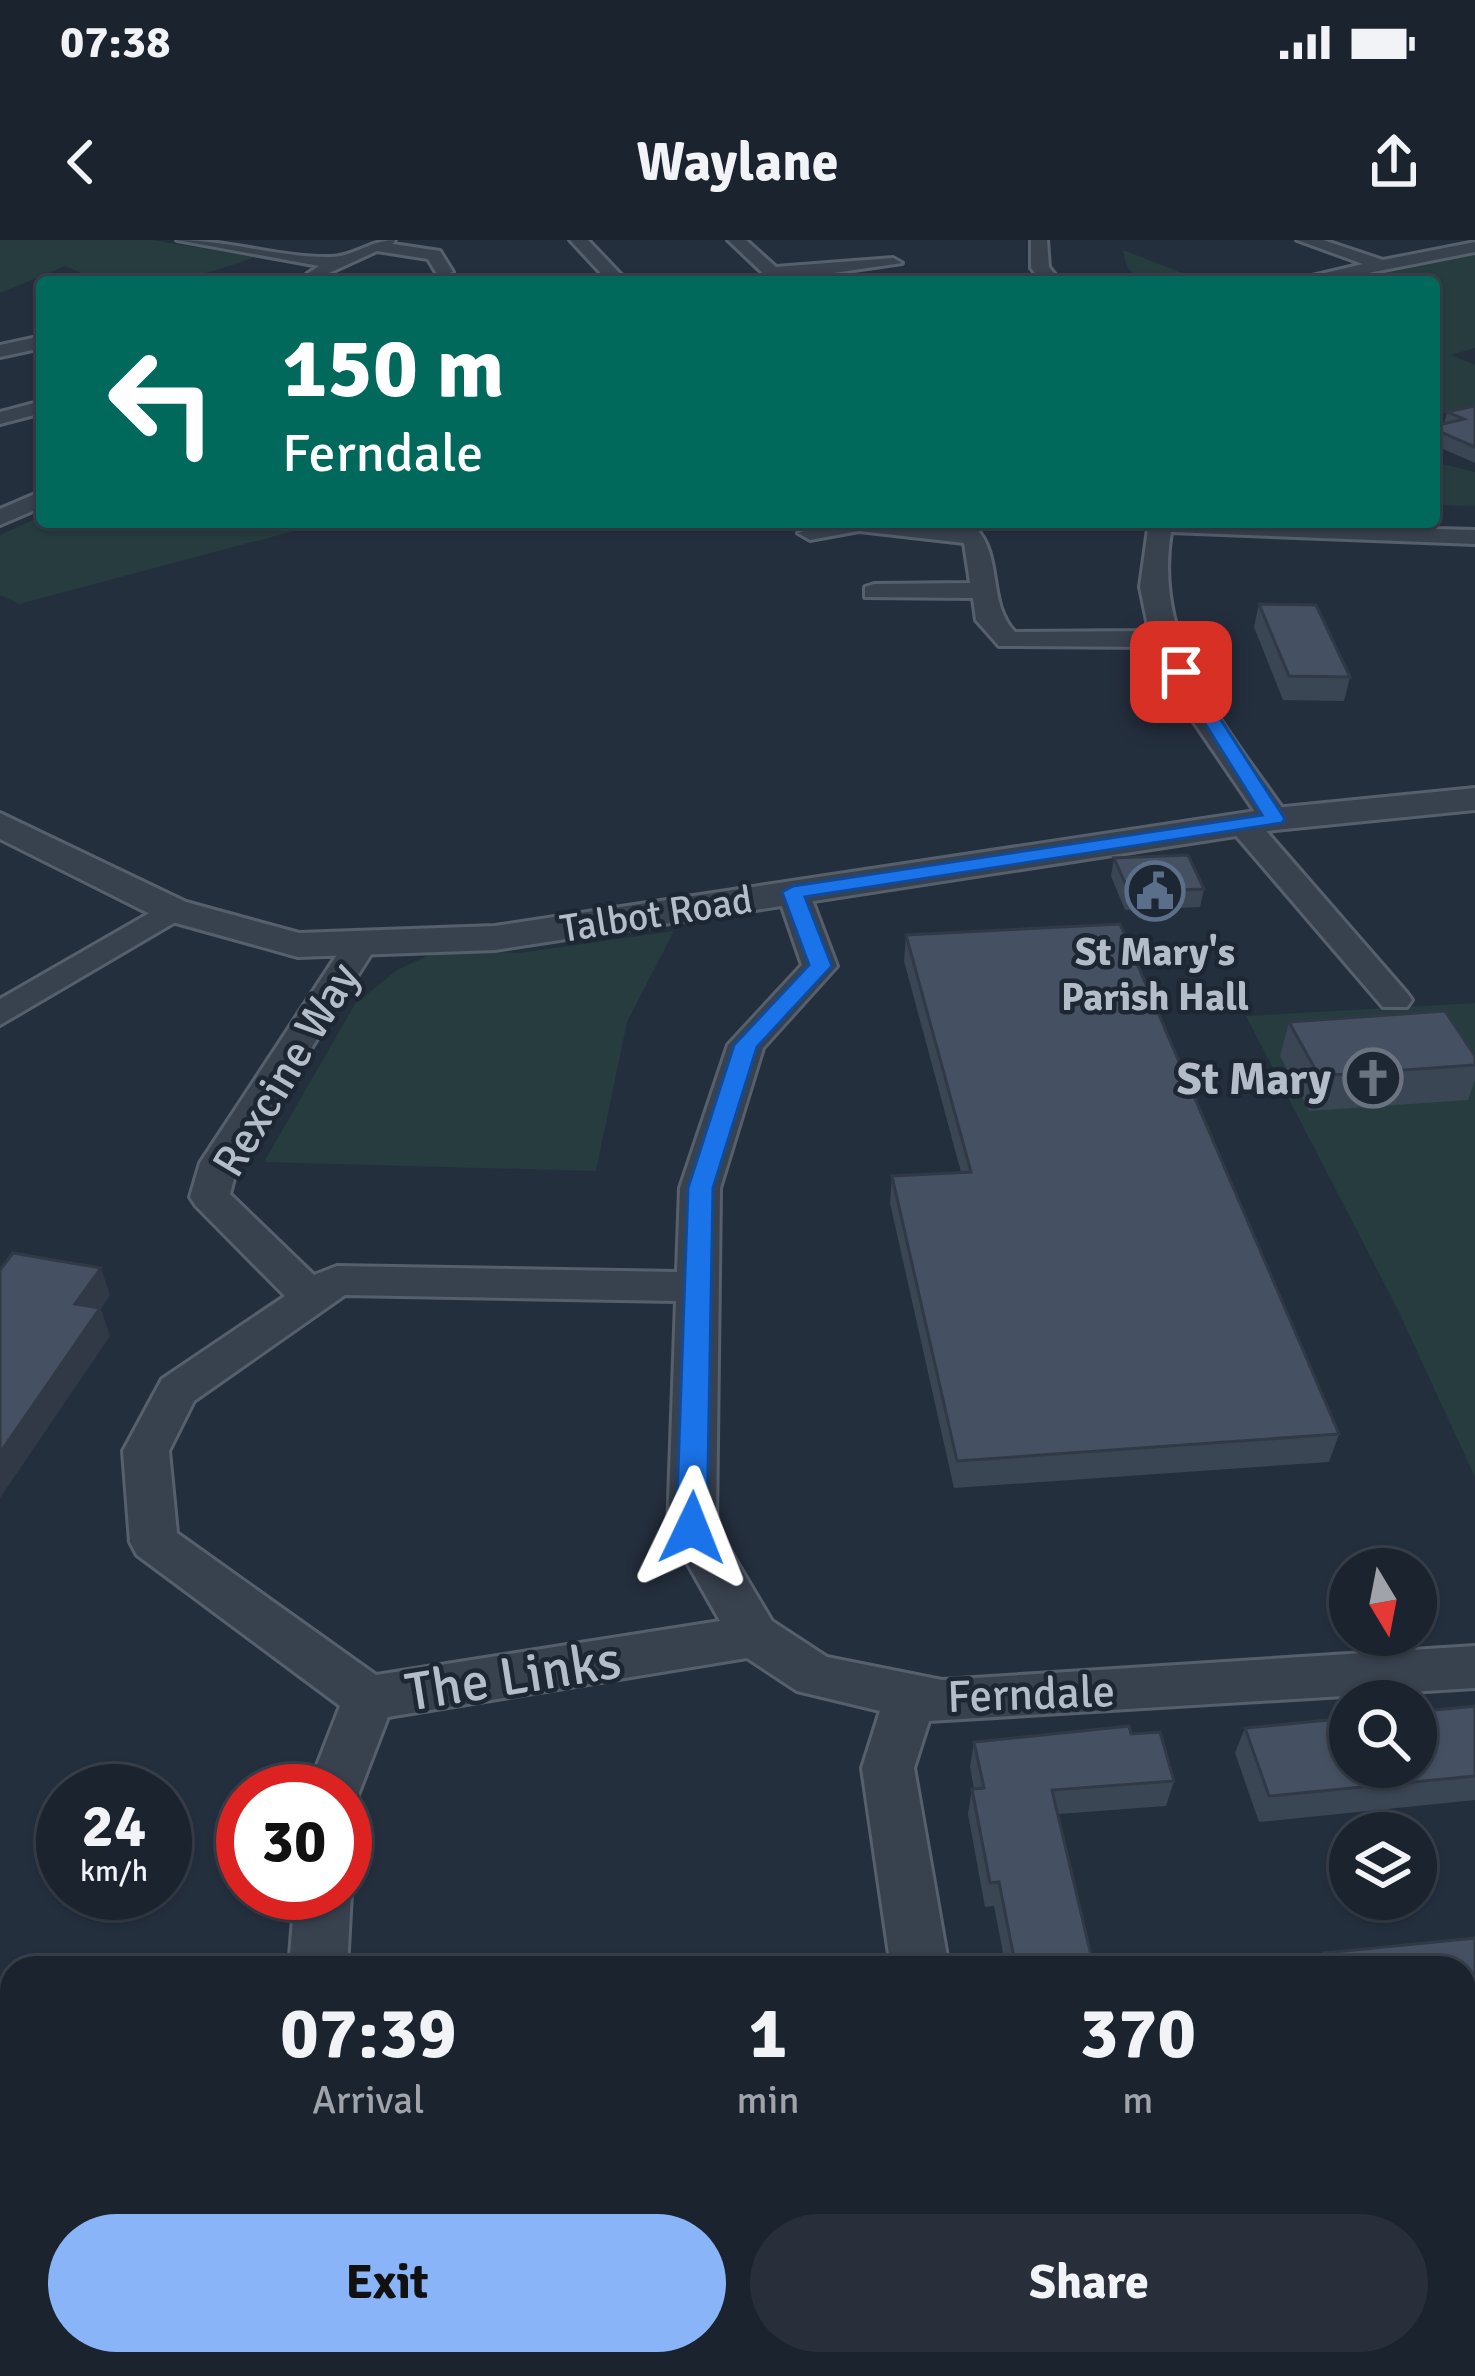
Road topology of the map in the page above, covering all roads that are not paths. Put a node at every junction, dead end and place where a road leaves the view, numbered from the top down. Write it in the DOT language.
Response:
graph roads {
  1 [pos="184,240"];
  2 [pos="578,240"];
  3 [pos="736,240"];
  4 [pos="1039,240"];
  5 [pos="1305,240"];
  6 [pos="381,243"];
  7 [pos="1475,247"];
  8 [pos="1376,262"];
  9 [pos="893,263"];
  10 [pos="340,264"];
  11 [pos="444,272"];
  12 [pos="312,276"];
  13 [pos="613,276"];
  14 [pos="775,276"];
  15 [pos="792,276"];
  16 [pos="1047,276"];
  17 [pos="1320,276"];
  18 [pos="36,343"];
  19 [pos="0,350"];
  20 [pos="36,409"];
  21 [pos="0,418"];
  22 [pos="36,501"];
  23 [pos="0,518"];
  24 [pos="838,528"];
  25 [pos="908,528"];
  26 [pos="1160,528"];
  27 [pos="1273,528"];
  28 [pos="810,533"];
  29 [pos="1475,537"];
  30 [pos="984,590"];
  31 [pos="874,592"];
  32 [pos="1167,639"];
  33 [pos="1475,799"];
  34 [pos="1259,821"];
  35 [pos="0,824"];
  36 [pos="793,892"];
  37 [pos="172,910"];
  38 [pos="362,942"];
  39 [pos="1395,1000"];
  40 [pos="0,1014"];
  41 [pos="698,1287"];
  42 [pos="312,1298"];
  43 [pos="754,1636"];
  44 [pos="1475,1667"];
  45 [pos="911,1695"];
  46 [pos="369,1698"];
  47 [pos="344,1764"];
  48 [pos="321,1920"];
  49 [pos="319,1956"];
  50 [pos="918,1956"];
  1 -- 10 [label="street"];
  2 -- 13 [label="street"];
  3 -- 14 [label="street"];
  4 -- 16 [label="street"];
  5 -- 8 [label="street"];
  6 -- 10 [label="street"];
  6 -- 11 [label="street"];
  7 -- 8 [label="street"];
  8 -- 17 [label="street"];
  9 -- 15 [label="street"];
  10 -- 12 [label="street"];
  18 -- 19 [label="street"];
  20 -- 21 [label="street"];
  22 -- 23 [label="street"];
  24 -- 28 [label="street"];
  25 -- 30 [label="street"];
  26 -- 32 [label="street"];
  27 -- 29 [label="street"];
  30 -- 31 [label="street"];
  30 -- 32 [label="street"];
  32 -- 34 [label="street"];
  33 -- 34 [label="street, Talbot Road"];
  34 -- 36 [label="street, Talbot Road"];
  34 -- 39 [label="street"];
  35 -- 37 [label="street, Talbot Road"];
  36 -- 38 [label="street, Talbot Road"];
  36 -- 41 [label="street, Ferndale"];
  37 -- 38 [label="street, Talbot Road"];
  37 -- 40 [label="street"];
  38 -- 42 [label="street, Rexcine Way"];
  41 -- 42 [label="street"];
  41 -- 43 [label="street, Ferndale"];
  42 -- 46 [label="street"];
  43 -- 45 [label="street, Ferndale"];
  43 -- 46 [label="street, The Links"];
  44 -- 45 [label="street, Ferndale"];
  45 -- 50 [label="street"];
  46 -- 47 [label="street, The Links"];
  48 -- 49 [label="street"];
}
